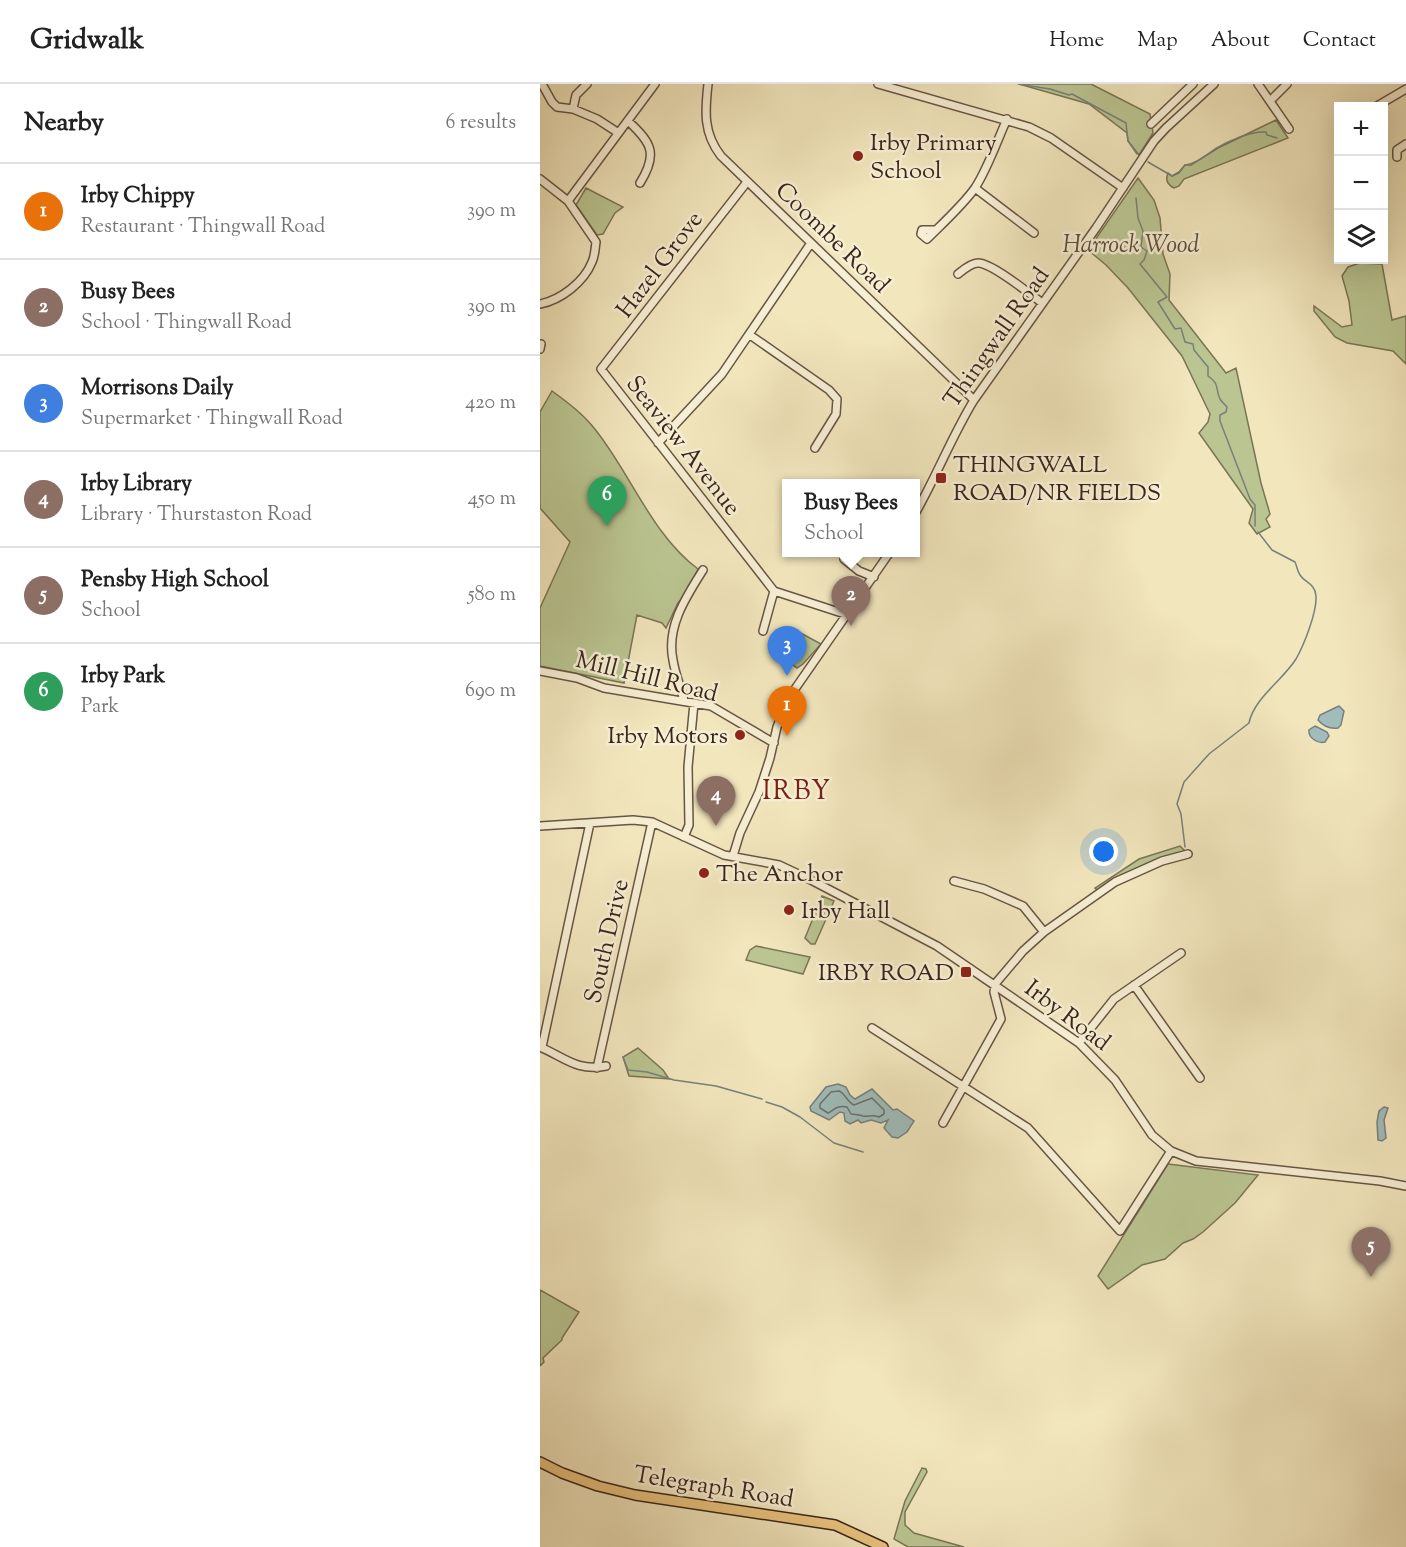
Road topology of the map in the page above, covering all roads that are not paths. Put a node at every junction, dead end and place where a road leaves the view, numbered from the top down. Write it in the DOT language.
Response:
graph roads {
  1 [pos="542,84"];
  2 [pos="587,84"];
  3 [pos="655,84"];
  4 [pos="708,84"];
  5 [pos="878,84"];
  6 [pos="1193,84"];
  7 [pos="1214,84"];
  8 [pos="1258,84"];
  9 [pos="1287,84"];
  10 [pos="1406,89"];
  11 [pos="1270,101"];
  12 [pos="1384,102"];
  13 [pos="573,109"];
  14 [pos="1007,119"];
  15 [pos="627,121"];
  16 [pos="1151,124"];
  17 [pos="1289,129"];
  18 [pos="617,132"];
  19 [pos="1406,144"];
  20 [pos="1395,152"];
  21 [pos="540,179"];
  22 [pos="747,182"];
  23 [pos="640,183"];
  24 [pos="975,188"];
  25 [pos="1123,188"];
  26 [pos="568,201"];
  27 [pos="936,230"];
  28 [pos="1034,233"];
  29 [pos="811,243"];
  30 [pos="958,274"];
  31 [pos="1042,303"];
  32 [pos="540,304"];
  33 [pos="750,335"];
  34 [pos="601,369"];
  35 [pos="974,400"];
  36 [pos="658,443"];
  37 [pos="815,448"];
  38 [pos="920,504"];
  39 [pos="887,557"];
  40 [pos="844,559"];
  41 [pos="703,570"];
  42 [pos="874,577"];
  43 [pos="774,591"];
  44 [pos="848,615"];
  45 [pos="764,631"];
  46 [pos="540,671"];
  47 [pos="684,701"];
  48 [pos="694,703"];
  49 [pos="774,743"];
  50 [pos="652,822"];
  51 [pos="590,823"];
  52 [pos="540,826"];
  53 [pos="684,837"];
  54 [pos="1188,854"];
  55 [pos="733,856"];
  56 [pos="954,881"];
  57 [pos="1044,932"];
  58 [pos="1181,953"];
  59 [pos="995,984"];
  60 [pos="1134,985"];
  61 [pos="872,1028"];
  62 [pos="1079,1043"];
  63 [pos="541,1047"];
  64 [pos="606,1066"];
  65 [pos="1201,1066"];
  66 [pos="597,1068"];
  67 [pos="1194,1071"];
  68 [pos="1200,1078"];
  69 [pos="963,1088"];
  70 [pos="943,1123"];
  71 [pos="1171,1151"];
  72 [pos="1406,1186"];
  73 [pos="540,1462"];
  74 [pos="883,1547"];
  1 -- 13 [label="street"];
  2 -- 13 [label="street"];
  3 -- 15 [label="street"];
  4 -- 22 [label="street, Coombe Road"];
  5 -- 14 [label="street"];
  6 -- 16 [label="street"];
  7 -- 25 [label="street, Thingwall Road"];
  8 -- 11 [label="street"];
  9 -- 11 [label="street"];
  10 -- 12 [label="street"];
  11 -- 17 [label="street"];
  13 -- 18 [label="street"];
  14 -- 24 [label="street"];
  14 -- 25 [label="street"];
  15 -- 18 [label="street"];
  15 -- 23 [label="street"];
  18 -- 26 [label="street"];
  19 -- 20 [label="street"];
  21 -- 26 [label="street"];
  22 -- 29 [label="street, Coombe Road"];
  22 -- 34 [label="street, Hazel Grove"];
  24 -- 27 [label="street"];
  24 -- 28 [label="street"];
  25 -- 31 [label="street, Thingwall Road"];
  26 -- 32 [label="street"];
  29 -- 33 [label="street"];
  29 -- 35 [label="street, Coombe Road"];
  30 -- 31 [label="street"];
  31 -- 35 [label="street, Thingwall Road"];
  33 -- 36 [label="street"];
  33 -- 37 [label="street"];
  34 -- 36 [label="street, Seaview Avenue"];
  35 -- 38 [label="street, Thingwall Road"];
  36 -- 43 [label="street, Seaview Avenue"];
  39 -- 42 [label="street"];
  40 -- 42 [label="street"];
  41 -- 47 [label="street"];
  42 -- 44 [label="street"];
  43 -- 44 [label="street"];
  43 -- 45 [label="street"];
  44 -- 49 [label="street"];
  46 -- 47 [label="street, Mill Hill Road"];
  47 -- 48 [label="street, Mill Hill Road"];
  48 -- 49 [label="street, Mill Hill Road"];
  48 -- 53 [label="street"];
  49 -- 55 [label="street"];
  50 -- 51 [label="street"];
  50 -- 53 [label="street, Irby Road"];
  50 -- 66 [label="street, South Drive"];
  51 -- 52 [label="street"];
  51 -- 63 [label="street"];
  53 -- 55 [label="street, Irby Road"];
  54 -- 57 [label="street"];
  55 -- 59 [label="street, Irby Road"];
  56 -- 57 [label="street"];
  57 -- 59 [label="street"];
  58 -- 60 [label="street"];
  59 -- 62 [label="street, Irby Road"];
  59 -- 69 [label="street"];
  60 -- 62 [label="street"];
  60 -- 67 [label="street"];
  61 -- 69 [label="street"];
  62 -- 71 [label="street, Irby Road"];
  63 -- 66 [label="street"];
  64 -- 66 [label="street"];
  65 -- 67 [label="street"];
  67 -- 68 [label="street"];
  69 -- 70 [label="street"];
  69 -- 71 [label="street"];
  71 -- 72 [label="street, Irby Road"];
  73 -- 74 [label="main road, Telegraph Road"];
}
